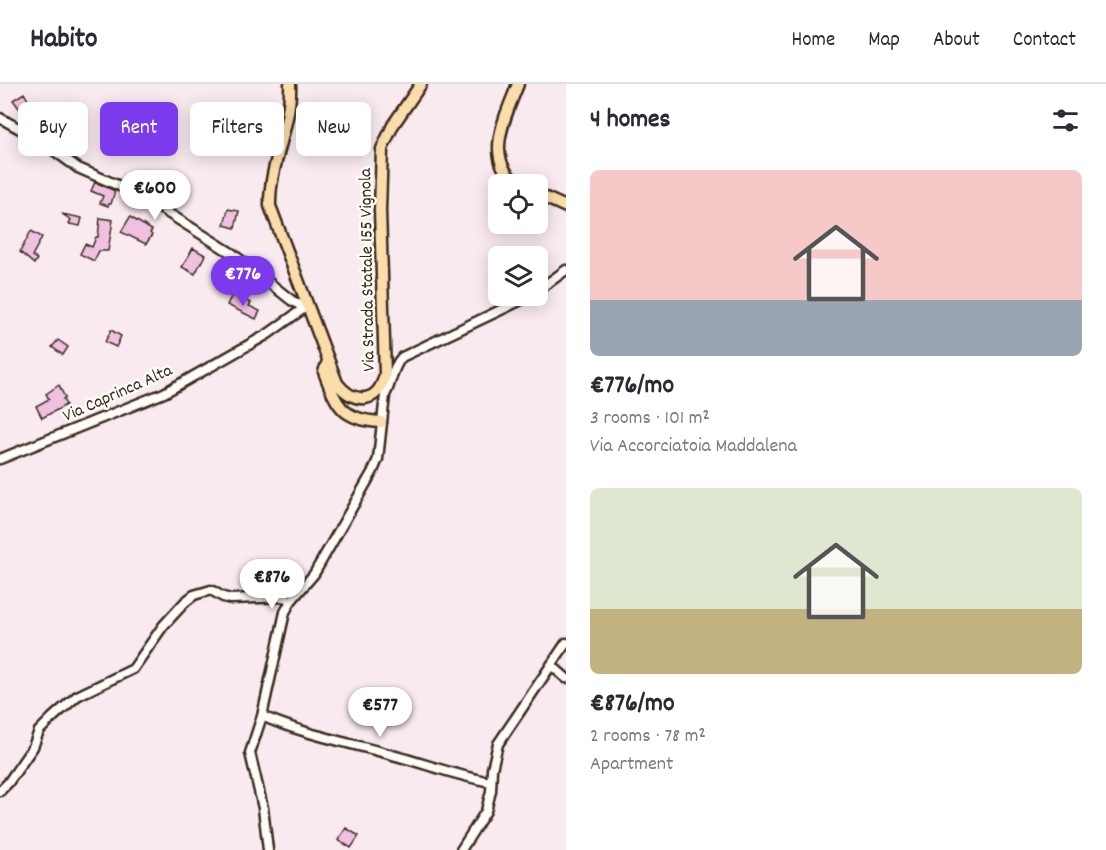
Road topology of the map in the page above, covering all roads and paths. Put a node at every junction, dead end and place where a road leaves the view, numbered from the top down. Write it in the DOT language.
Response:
graph roads {
  1 [pos="290,84"];
  2 [pos="422,84"];
  3 [pos="518,84"];
  4 [pos="0,118"];
  5 [pos="506,174"];
  6 [pos="548,199"];
  7 [pos="566,207"];
  8 [pos="566,270"];
  9 [pos="548,283"];
  10 [pos="509,306"];
  11 [pos="307,310"];
  12 [pos="328,361"];
  13 [pos="384,390"];
  14 [pos="381,422"];
  15 [pos="0,459"];
  16 [pos="291,601"];
  17 [pos="566,643"];
  18 [pos="551,665"];
  19 [pos="566,678"];
  20 [pos="262,716"];
  21 [pos="491,782"];
  22 [pos="0,791"];
  23 [pos="268,850"];
  24 [pos="461,850"];
  1 -- 11 [label="main road, Via Strada Statale 155 Vignola"];
  2 -- 13 [label="main road, Via Strada Statale 155 Vignola"];
  3 -- 5 [label="main road"];
  4 -- 11 [label="street"];
  6 -- 7 [label="main road"];
  8 -- 9 [label="street"];
  10 -- 13 [label="street"];
  11 -- 12 [label="main road, Via Strada Statale 155 Vignola"];
  11 -- 15 [label="street, Via Caprinca Alta"];
  12 -- 13 [label="main road, Via Strada Statale 155 Vignola"];
  12 -- 14 [label="main road"];
  13 -- 14 [label="street"];
  14 -- 16 [label="street"];
  16 -- 20 [label="street"];
  16 -- 22 [label="street"];
  17 -- 18 [label="street"];
  18 -- 19 [label="street"];
  18 -- 21 [label="street"];
  20 -- 21 [label="street"];
  20 -- 23 [label="street"];
  21 -- 24 [label="street"];
}
